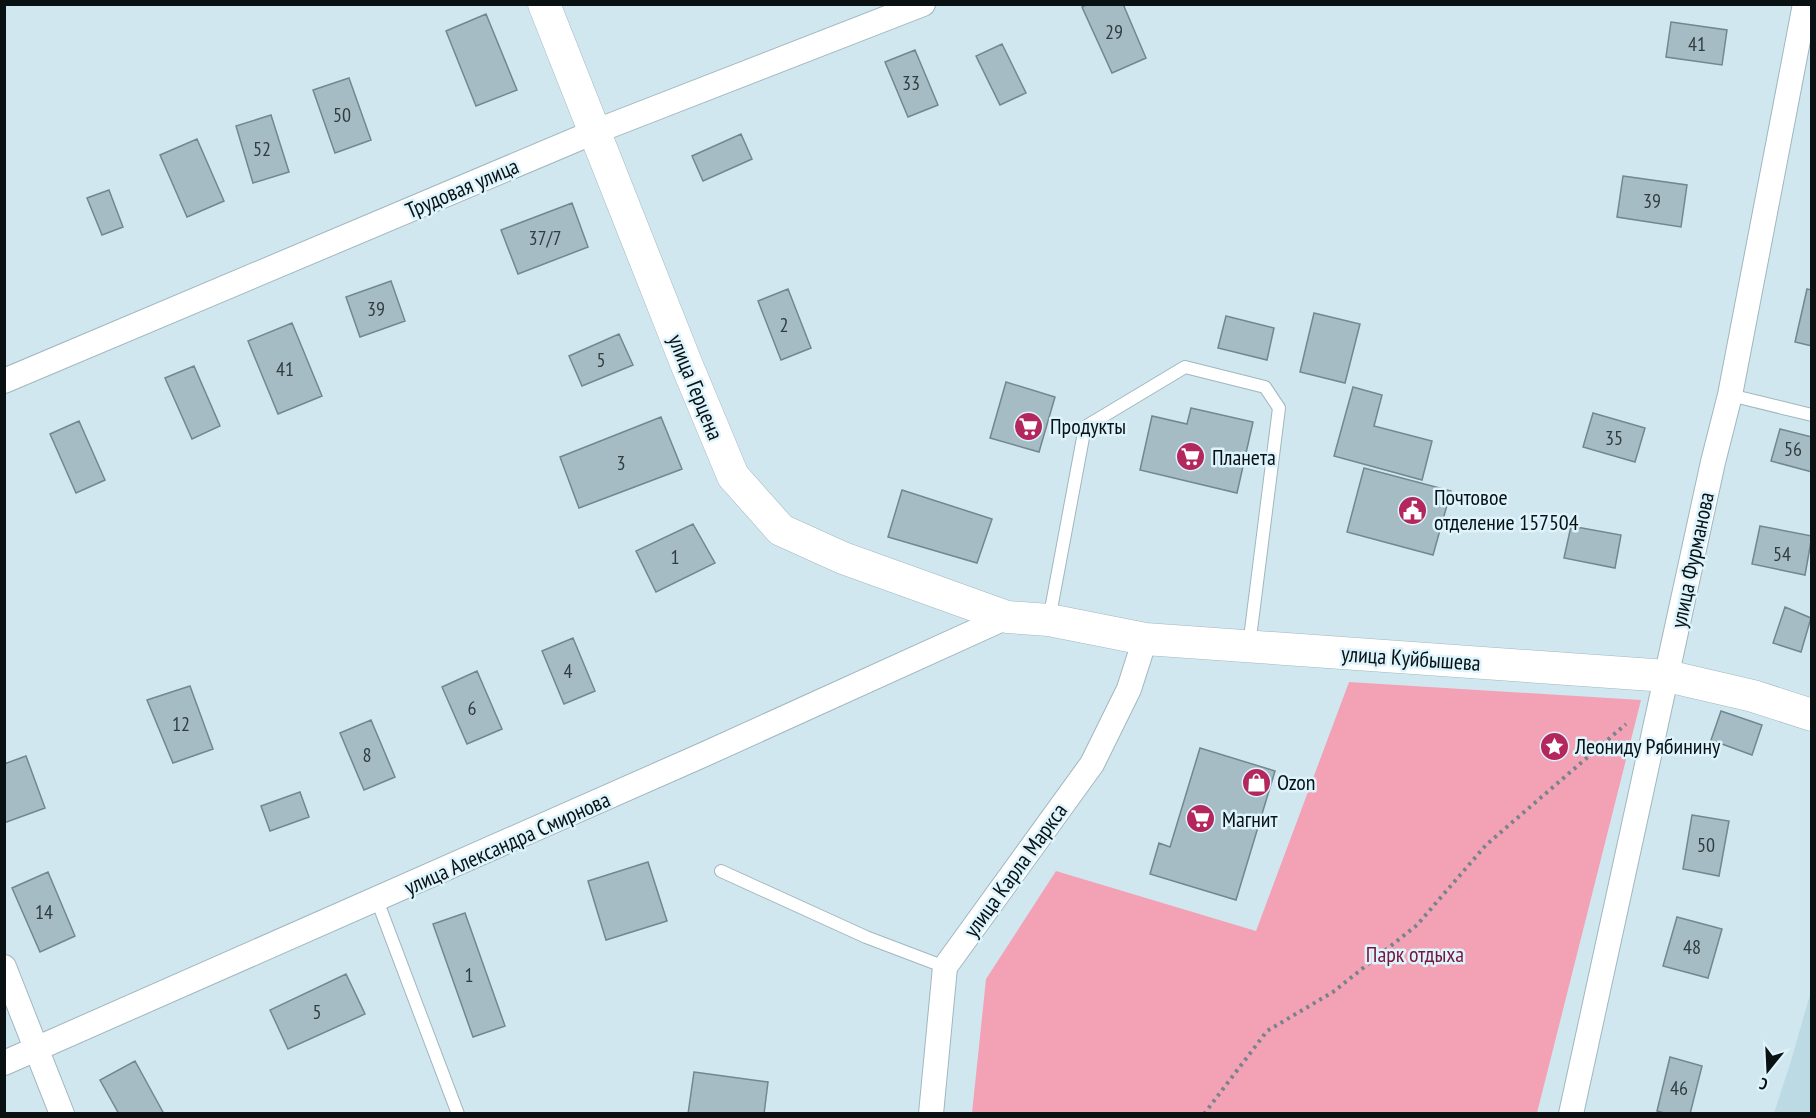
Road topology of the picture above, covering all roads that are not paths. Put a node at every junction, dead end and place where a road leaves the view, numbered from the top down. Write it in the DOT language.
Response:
graph roads {
  1 [pos="544,4"];
  2 [pos="923,4"];
  3 [pos="1805,4"];
  4 [pos="594,132"];
  5 [pos="4,381"];
  6 [pos="1730,395"];
  7 [pos="1812,415"];
  8 [pos="1007,617"];
  9 [pos="1049,620"];
  10 [pos="1145,639"];
  11 [pos="1249,647"];
  12 [pos="1667,676"];
  13 [pos="1812,715"];
  14 [pos="721,871"];
  15 [pos="377,900"];
  16 [pos="4,967"];
  17 [pos="945,968"];
  18 [pos="36,1049"];
  19 [pos="4,1063"];
  20 [pos="62,1113"];
  21 [pos="458,1113"];
  22 [pos="931,1113"];
  23 [pos="1571,1113"];
  1 -- 4 [label="street, улица Герцена"];
  2 -- 4 [label="street, Трудовая улица"];
  3 -- 6 [label="street, улица Фурманова"];
  4 -- 5 [label="street, Трудовая улица"];
  4 -- 8 [label="street, улица Герцена"];
  6 -- 7 [label="lane"];
  6 -- 12 [label="street, улица Фурманова"];
  8 -- 9 [label="street, улица Куйбышева"];
  8 -- 15 [label="street, улица Александра Смирнова"];
  9 -- 10 [label="street, улица Куйбышева"];
  9 -- 11 [label="lane"];
  10 -- 11 [label="street, улица Куйбышева"];
  10 -- 17 [label="street, улица Карла Маркса"];
  11 -- 12 [label="street, улица Куйбышева"];
  12 -- 13 [label="street, улица Куйбышева"];
  12 -- 23 [label="street, улица Фурманова"];
  14 -- 17 [label="lane"];
  15 -- 18 [label="street, улица Александра Смирнова"];
  15 -- 21 [label="lane"];
  16 -- 18 [label="street"];
  17 -- 22 [label="street"];
  18 -- 19 [label="street, улица Александра Смирнова"];
  18 -- 20 [label="street"];
}
